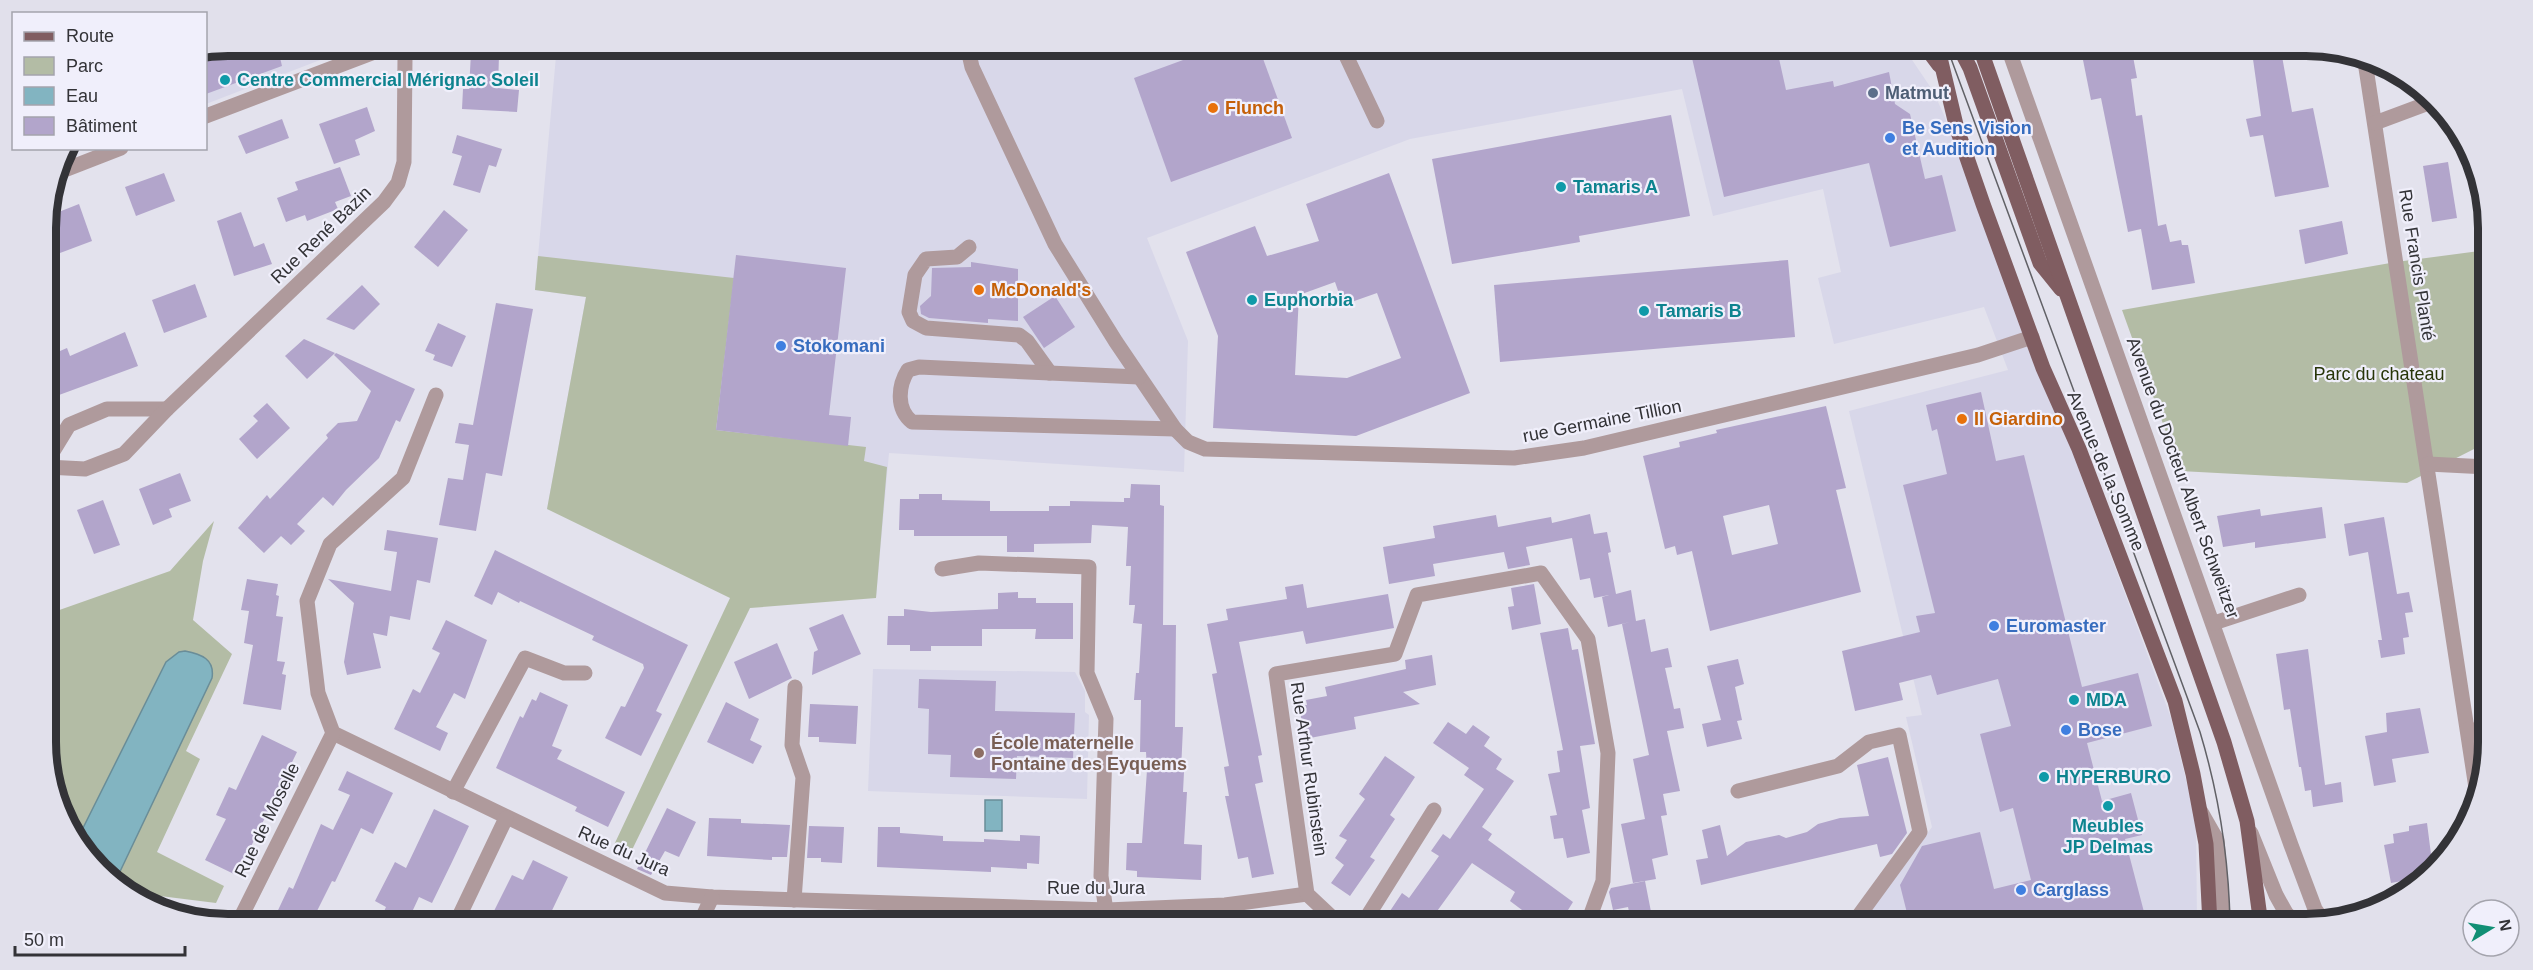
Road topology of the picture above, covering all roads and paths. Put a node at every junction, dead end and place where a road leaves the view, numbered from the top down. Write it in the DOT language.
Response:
graph roads {
  1 [pos="364,56"];
  2 [pos="404,56"];
  3 [pos="970,56"];
  4 [pos="1346,56"];
  5 [pos="1932,56"];
  6 [pos="1939,56"];
  7 [pos="1964,56"];
  8 [pos="1983,56"];
  9 [pos="2011,56"];
  10 [pos="2366,67"];
  11 [pos="1942,70"];
  12 [pos="2425,104"];
  13 [pos="207,116"];
  14 [pos="1377,121"];
  15 [pos="2375,123"];
  16 [pos="116,150"];
  17 [pos="66,169"];
  18 [pos="969,247"];
  19 [pos="2068,299"];
  20 [pos="2032,337"];
  21 [pos="1050,373"];
  22 [pos="1139,377"];
  23 [pos="436,395"];
  24 [pos="167,409"];
  25 [pos="1175,429"];
  26 [pos="56,446"];
  27 [pos="2428,464"];
  28 [pos="56,467"];
  29 [pos="2478,467"];
  30 [pos="942,569"];
  31 [pos="2299,595"];
  32 [pos="2214,623"];
  33 [pos="585,673"];
  34 [pos="795,687"];
  35 [pos="2468,730"];
  36 [pos="2478,730"];
  37 [pos="333,732"];
  38 [pos="2474,774"];
  39 [pos="1738,791"];
  40 [pos="453,792"];
  41 [pos="1434,810"];
  42 [pos="2201,812"];
  43 [pos="506,819"];
  44 [pos="2247,821"];
  45 [pos="1307,894"];
  46 [pos="712,897"];
  47 [pos="794,900"];
  48 [pos="242,914"];
  49 [pos="460,914"];
  50 [pos="704,914"];
  51 [pos="1052,914"];
  52 [pos="1107,914"];
  53 [pos="1136,914"];
  54 [pos="1328,914"];
  55 [pos="1369,914"];
  56 [pos="1591,914"];
  57 [pos="1861,914"];
  58 [pos="2210,914"];
  59 [pos="2223,914"];
  60 [pos="2260,914"];
  61 [pos="2287,914"];
  62 [pos="2318,914"];
  1 -- 13 [label="street"];
  2 -- 24 [label="street, Rue René Bazin"];
  3 -- 22 [label="street, rue Germaine Tillion"];
  4 -- 14 [label="street"];
  5 -- 11 [label="main road, Avenue de la Somme"];
  6 -- 11 [label="main road"];
  7 -- 19 [label="main road, Avenue de la Somme"];
  8 -- 19 [label="main road, Avenue de la Somme"];
  9 -- 32 [label="street, Avenue du Docteur Albert Schweitzer"];
  10 -- 15 [label="street, Rue Francis Planté"];
  11 -- 20 [label="main road, Avenue de la Somme"];
  12 -- 15 [label="street"];
  15 -- 27 [label="street, Rue Francis Planté"];
  16 -- 17 [label="street"];
  18 -- 21 [label="street"];
  19 -- 44 [label="main road, Avenue de la Somme"];
  20 -- 25 [label="street, rue Germaine Tillion"];
  20 -- 42 [label="main road, Avenue de la Somme"];
  21 -- 22 [label="street"];
  21 -- 25 [label="street"];
  22 -- 25 [label="street, rue Germaine Tillion"];
  23 -- 37 [label="street"];
  24 -- 26 [label="street"];
  24 -- 28 [label="street, Rue René Bazin"];
  27 -- 29 [label="street"];
  27 -- 35 [label="street, Rue Francis Planté"];
  30 -- 52 [label="street"];
  31 -- 32 [label="street"];
  32 -- 62 [label="street, Avenue du Docteur Albert Schweitzer"];
  33 -- 40 [label="street"];
  34 -- 47 [label="street"];
  35 -- 36 [label="street"];
  35 -- 38 [label="street, Rue Francis Planté"];
  37 -- 40 [label="street, Rue du Jura"];
  37 -- 48 [label="street, Rue de Moselle"];
  39 -- 57 [label="street"];
  40 -- 43 [label="street, Rue du Jura"];
  41 -- 55 [label="street"];
  42 -- 58 [label="main road, Avenue de la Somme"];
  42 -- 59 [label="street"];
  43 -- 46 [label="street, Rue du Jura"];
  43 -- 49 [label="street"];
  44 -- 60 [label="main road, Avenue de la Somme"];
  44 -- 61 [label="street"];
  45 -- 53 [label="street, Rue du Jura"];
  45 -- 54 [label="street"];
  45 -- 56 [label="street, Rue Arthur Rubinstein"];
  46 -- 47 [label="street, Rue du Jura"];
  46 -- 50 [label="street"];
  47 -- 51 [label="street, Rue du Jura"];
}
